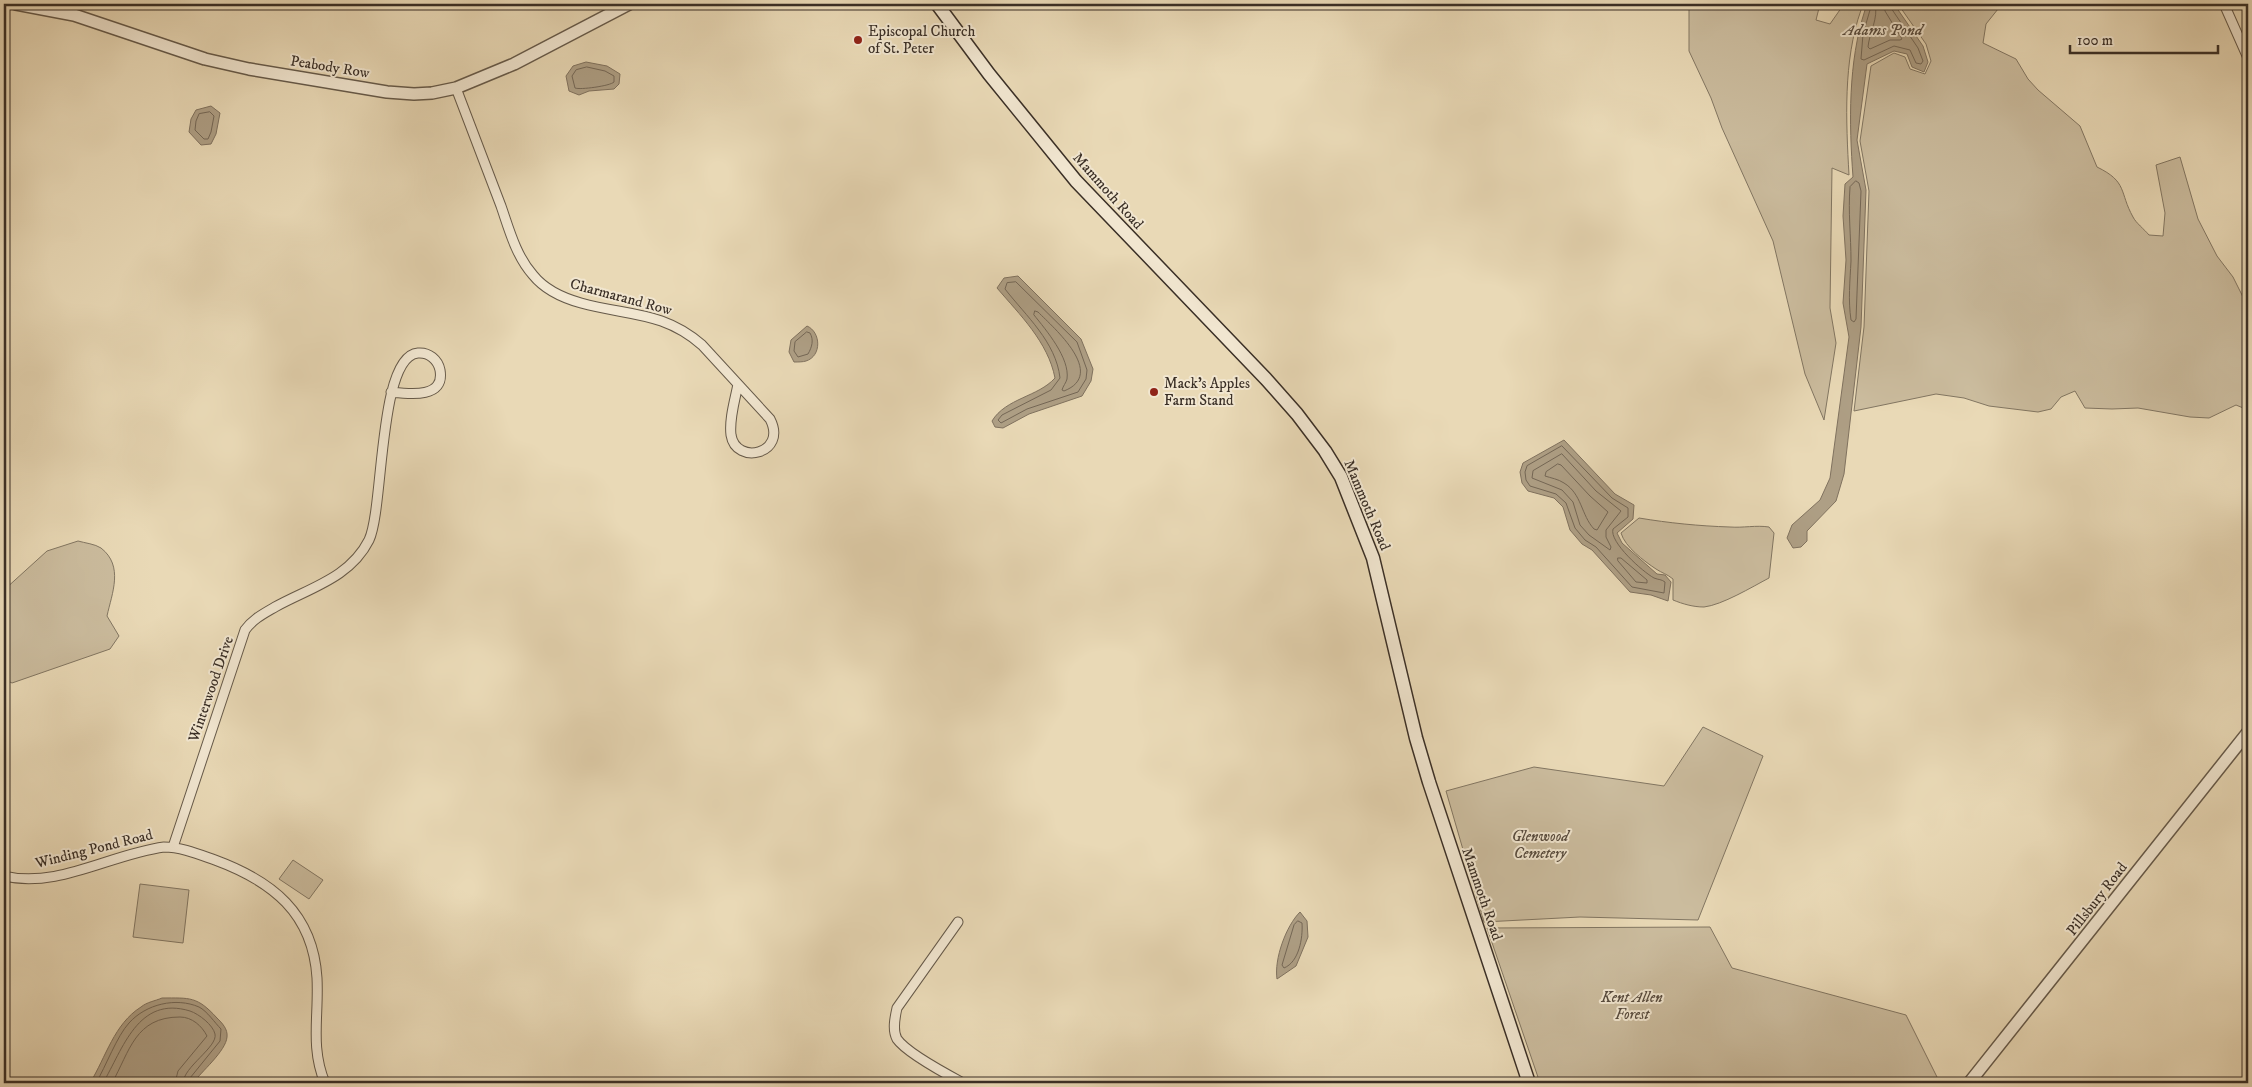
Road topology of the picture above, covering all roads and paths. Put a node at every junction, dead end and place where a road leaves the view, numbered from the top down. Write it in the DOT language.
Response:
graph roads {
  1 [pos="16,4"];
  2 [pos="630,4"];
  3 [pos="936,4"];
  4 [pos="2224,4"];
  5 [pos="2248,58"];
  6 [pos="456,88"];
  7 [pos="738,384"];
  8 [pos="391,392"];
  9 [pos="2248,732"];
  10 [pos="173,847"];
  11 [pos="4,876"];
  12 [pos="958,922"];
  13 [pos="325,1083"];
  14 [pos="962,1083"];
  15 [pos="1529,1083"];
  16 [pos="1969,1083"];
  1 -- 6 [label="street, Peabody Row"];
  2 -- 6 [label="street, Peabody Row"];
  3 -- 15 [label="main road, Mammoth Road"];
  4 -- 5 [label="street"];
  6 -- 7 [label="street, Charmarand Row"];
  7 -- 7 [label="street, Charmarand Row"];
  8 -- 8 [label="street, Winterwood Drive"];
  8 -- 10 [label="street, Winterwood Drive"];
  9 -- 16 [label="street, Pillsbury Road"];
  10 -- 11 [label="street, Winding Pond Road"];
  10 -- 13 [label="street, Winding Pond Road"];
  12 -- 14 [label="street"];
}
